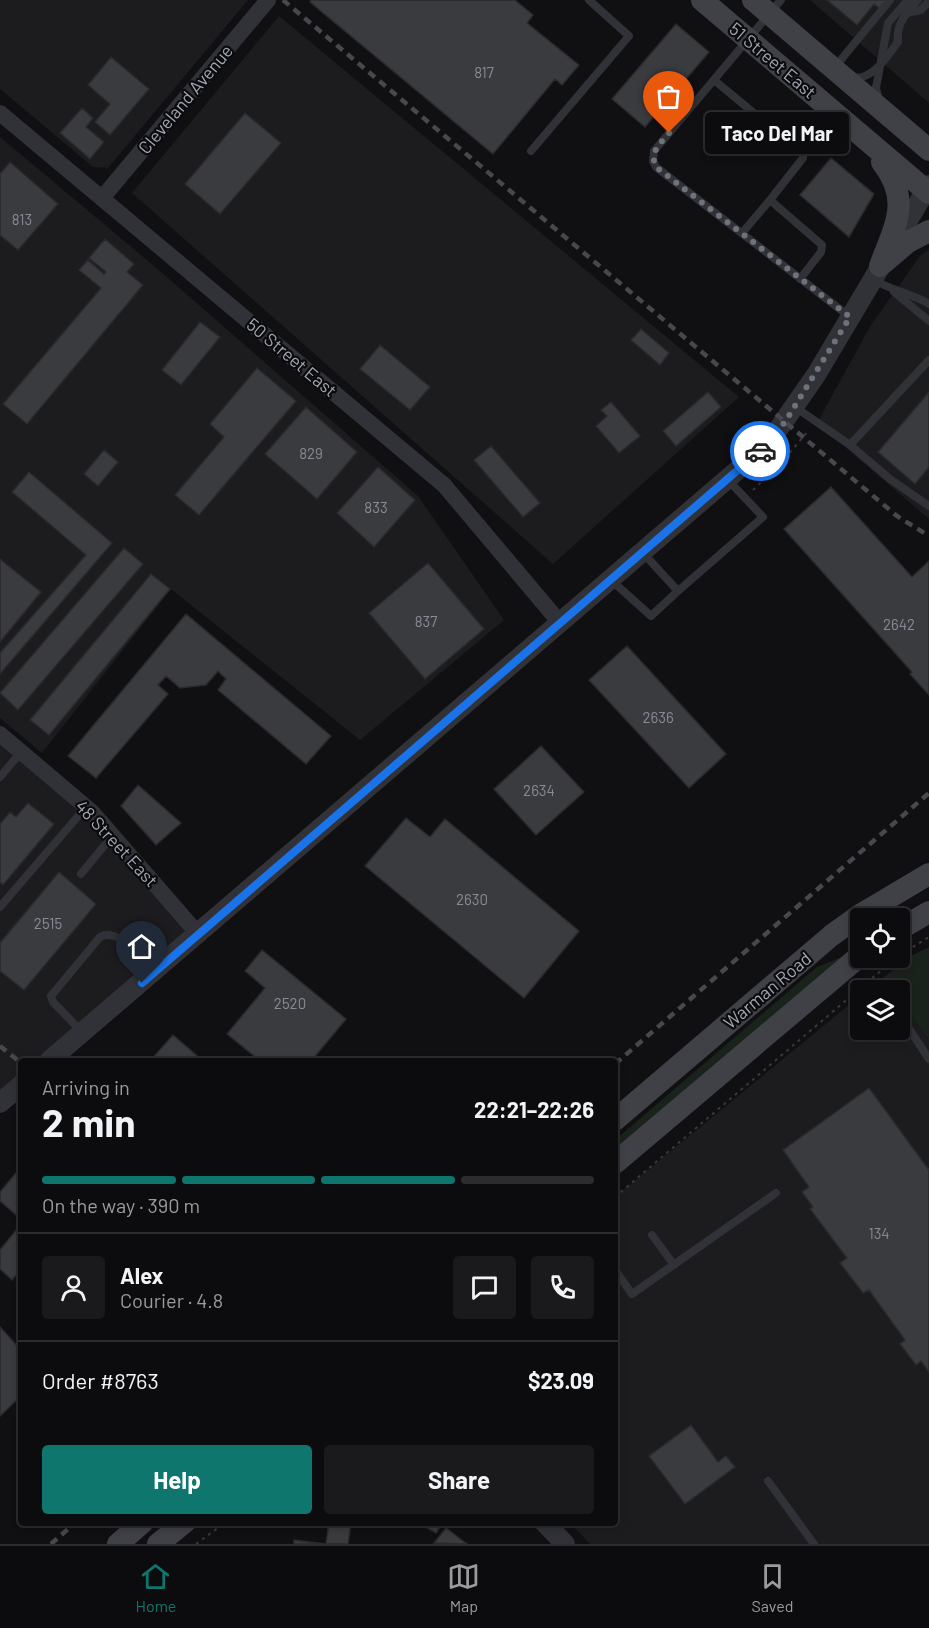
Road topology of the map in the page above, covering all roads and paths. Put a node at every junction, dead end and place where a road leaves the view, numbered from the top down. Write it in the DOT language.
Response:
graph roads {
  1 [pos="268,0"];
  2 [pos="589,0"];
  3 [pos="702,0"];
  4 [pos="890,0"];
  5 [pos="908,0"];
  6 [pos="918,0"];
  7 [pos="929,1"];
  8 [pos="768,5"];
  9 [pos="907,13"];
  10 [pos="748,39"];
  11 [pos="880,65"];
  12 [pos="837,71"];
  13 [pos="714,80"];
  14 [pos="881,107"];
  15 [pos="0,112"];
  16 [pos="929,126"];
  17 [pos="861,136"];
  18 [pos="929,150"];
  19 [pos="531,151"];
  20 [pos="928,189"];
  21 [pos="102,198"];
  22 [pos="770,200"];
  23 [pos="929,231"];
  24 [pos="742,233"];
  25 [pos="877,272"];
  26 [pos="800,279"];
  27 [pos="893,292"];
  28 [pos="929,304"];
  29 [pos="850,317"];
  30 [pos="929,321"];
  31 [pos="929,360"];
  32 [pos="795,407"];
  33 [pos="815,421"];
  34 [pos="850,445"];
  35 [pos="728,480"];
  36 [pos="746,497"];
  37 [pos="929,506"];
  38 [pos="643,553"];
  39 [pos="611,580"];
  40 [pos="678,591"];
  41 [pos="561,624"];
  42 [pos="0,734"];
  43 [pos="21,752"];
  44 [pos="0,777"];
  45 [pos="86,807"];
  46 [pos="113,836"];
  47 [pos="81,874"];
  48 [pos="929,874"];
  49 [pos="0,907"];
  50 [pos="929,912"];
  51 [pos="910,923"];
  52 [pos="199,935"];
  53 [pos="929,937"];
  54 [pos="910,949"];
  55 [pos="850,964"];
  56 [pos="884,968"];
  57 [pos="157,970"];
  58 [pos="910,1030"];
  59 [pos="83,1033"];
  60 [pos="52,1058"];
  61 [pos="929,1059"];
  62 [pos="18,1088"];
  63 [pos="0,1103"];
  64 [pos="618,1117"];
  65 [pos="618,1160"];
  66 [pos="776,1193"];
  67 [pos="618,1194"];
  68 [pos="652,1235"];
  69 [pos="674,1265"];
  70 [pos="618,1274"];
  71 [pos="768,1481"];
  72 [pos="138,1526"];
  73 [pos="179,1526"];
  74 [pos="221,1526"];
  75 [pos="547,1526"];
  76 [pos="558,1542"];
  77 [pos="118,1544"];
  78 [pos="158,1544"];
  79 [pos="196,1544"];
  80 [pos="813,1544"];
  1 -- 21 [label="street, Cleveland Avenue"];
  2 -- 19 [label="lane"];
  3 -- 10 [label="main road, 51 Street East"];
  4 -- 12 [label="lane"];
  5 -- 11 [label="lane"];
  6 -- 9 [label="lane"];
  7 -- 9 [label="lane"];
  8 -- 10 [label="lane"];
  8 -- 12 [label="main road, 51 Street East"];
  9 -- 11 [label="lane"];
  10 -- 13 [label="lane"];
  10 -- 17 [label="main road, 51 Street East"];
  11 -- 12 [label="lane"];
  11 -- 14 [label="lane"];
  12 -- 14 [label="main road, 51 Street East"];
  13 -- 22 [label="lane"];
  13 -- 24 [label="lane"];
  14 -- 16 [label="main road"];
  14 -- 18 [label="main road, 51 Street East"];
  15 -- 21 [label="street, 50 Street East"];
  17 -- 20 [label="main road, 51 Street East"];
  17 -- 25 [label="main road"];
  20 -- 25 [label="street"];
  21 -- 41 [label="street, 50 Street East"];
  22 -- 24 [label="lane"];
  22 -- 26 [label="lane"];
  23 -- 25 [label="main road"];
  24 -- 26 [label="lane"];
  25 -- 27 [label="lane"];
  25 -- 29 [label="street"];
  26 -- 29 [label="lane"];
  27 -- 28 [label="lane"];
  27 -- 30 [label="lane"];
  29 -- 32 [label="street"];
  31 -- 34 [label="lane"];
  32 -- 33 [label="lane"];
  32 -- 35 [label="street"];
  33 -- 34 [label="lane"];
  33 -- 36 [label="path"];
  34 -- 37 [label="lane"];
  35 -- 36 [label="lane"];
  35 -- 38 [label="street"];
  36 -- 40 [label="lane"];
  38 -- 39 [label="street"];
  38 -- 40 [label="lane"];
  39 -- 40 [label="lane"];
  39 -- 41 [label="street"];
  41 -- 52 [label="street"];
  42 -- 43 [label="street, 48 Street East"];
  43 -- 44 [label="lane"];
  43 -- 45 [label="street, 48 Street East"];
  45 -- 46 [label="street, 48 Street East"];
  45 -- 49 [label="lane"];
  46 -- 47 [label="lane"];
  46 -- 52 [label="street, 48 Street East"];
  48 -- 64 [label="main road, Warman Road"];
  50 -- 51 [label="main road"];
  52 -- 57 [label="street"];
  53 -- 54 [label="path"];
  55 -- 65 [label="main road, Warman Road"];
  56 -- 67 [label="path"];
  57 -- 59 [label="street"];
  57 -- 59 [label="lane"];
  58 -- 61 [label="lane"];
  59 -- 60 [label="street"];
  62 -- 63 [label="street"];
  66 -- 69 [label="lane"];
  68 -- 69 [label="lane"];
  69 -- 70 [label="lane"];
  71 -- 80 [label="lane"];
  72 -- 77 [label="main road"];
  73 -- 78 [label="main road"];
  74 -- 79 [label="path"];
  75 -- 76 [label="street"];
}
